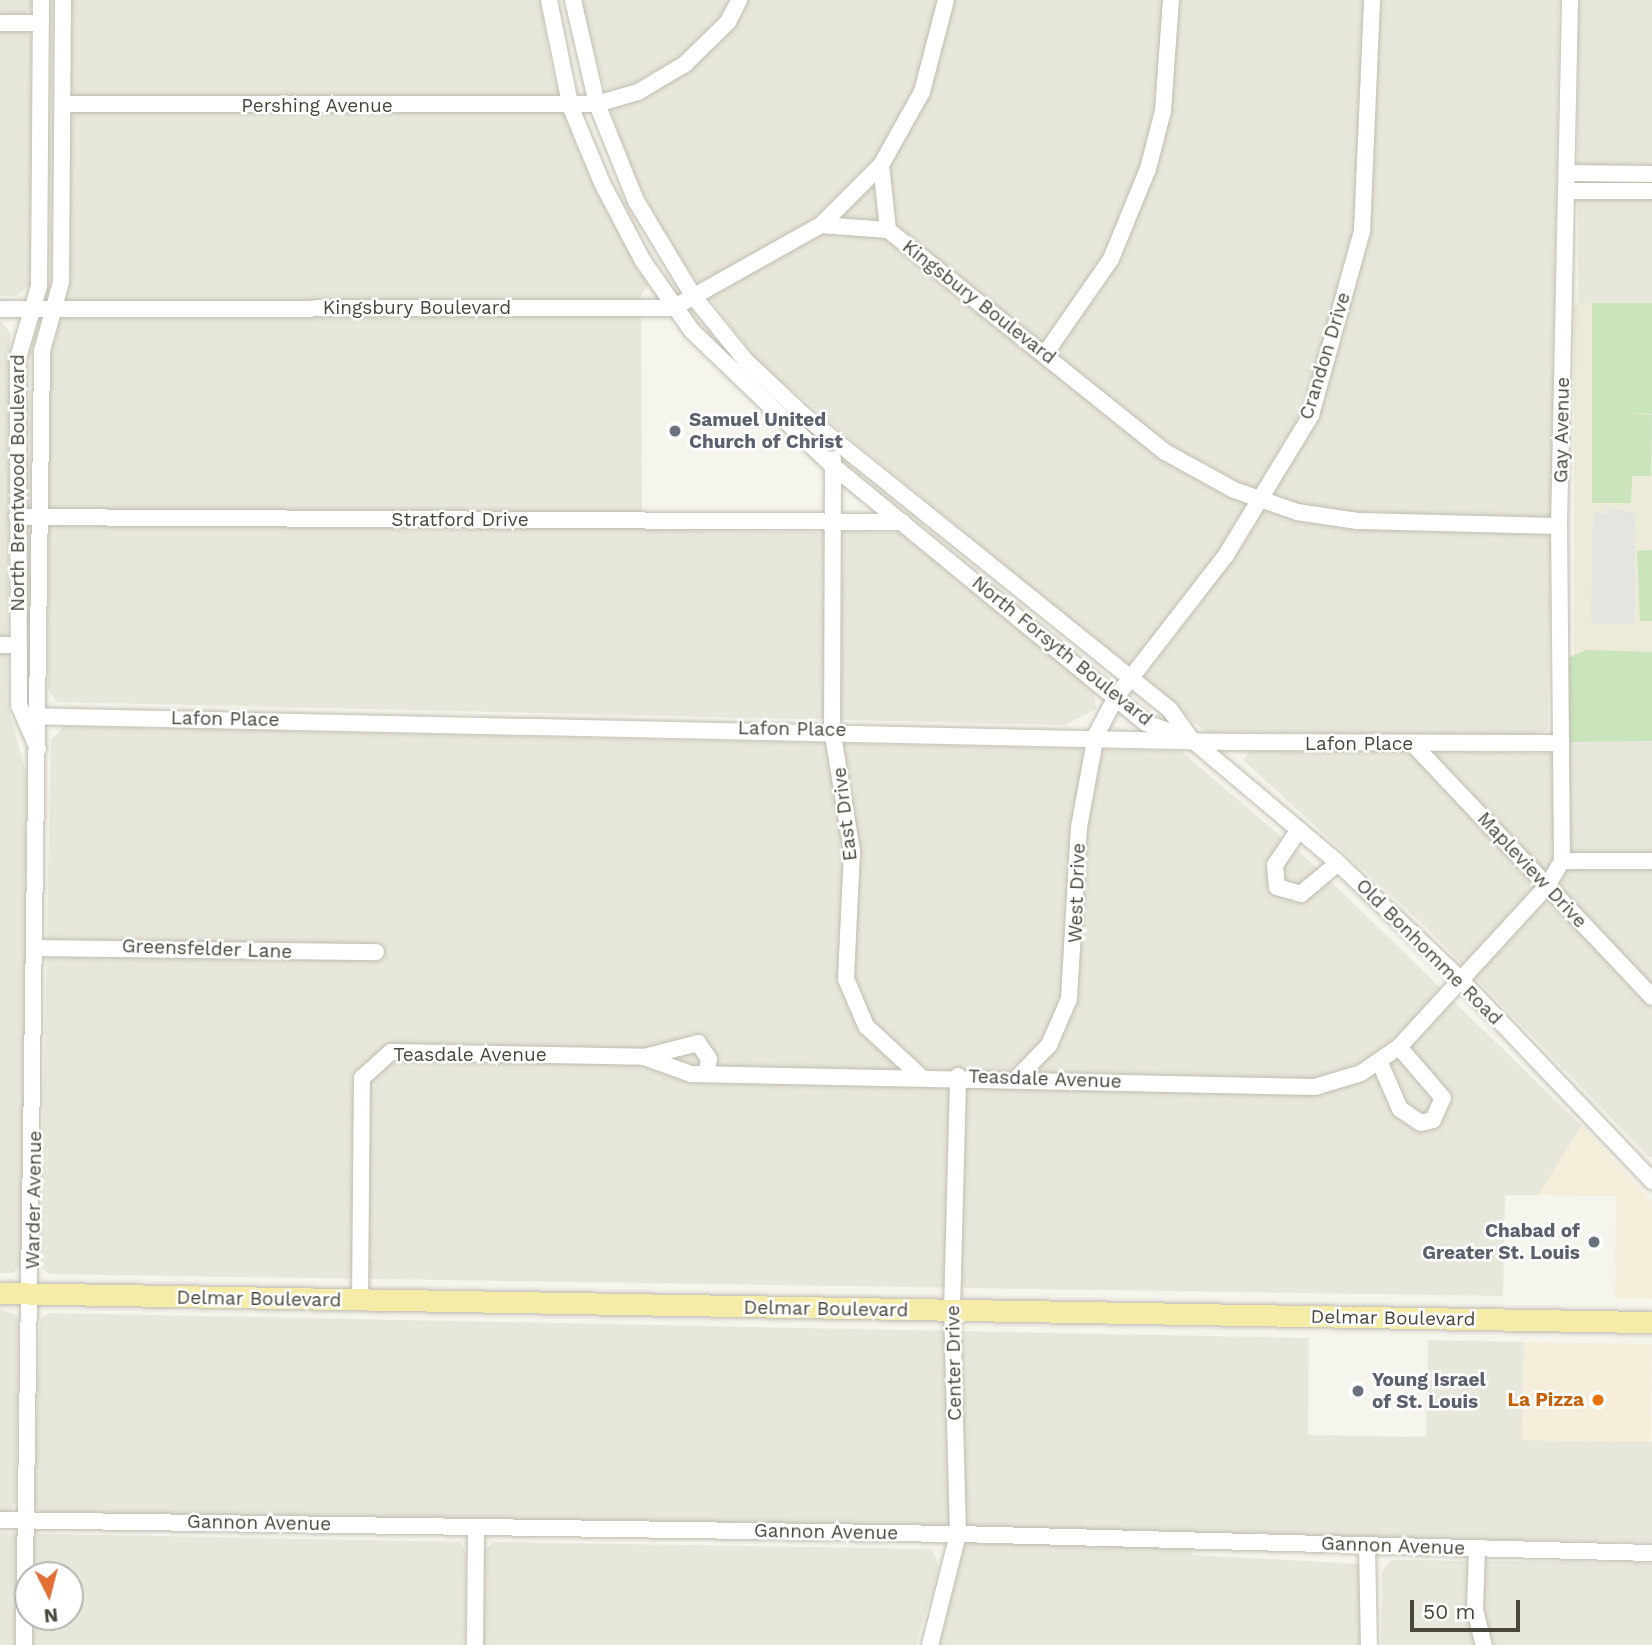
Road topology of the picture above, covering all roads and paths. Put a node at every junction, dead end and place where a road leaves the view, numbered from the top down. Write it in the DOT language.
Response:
graph roads {
  1 [pos="41,0"];
  2 [pos="64,0"];
  3 [pos="550,0"];
  4 [pos="573,0"];
  5 [pos="739,0"];
  6 [pos="946,0"];
  7 [pos="1170,0"];
  8 [pos="1372,0"];
  9 [pos="1570,0"];
  10 [pos="0,23"];
  11 [pos="41,23"];
  12 [pos="64,104"];
  13 [pos="597,104"];
  14 [pos="571,108"];
  15 [pos="881,165"];
  16 [pos="1567,173"];
  17 [pos="1652,174"];
  18 [pos="1567,191"];
  19 [pos="1652,191"];
  20 [pos="821,225"];
  21 [pos="888,230"];
  22 [pos="694,297"];
  23 [pos="673,308"];
  24 [pos="0,309"];
  25 [pos="33,309"];
  26 [pos="54,310"];
  27 [pos="1045,354"];
  28 [pos="833,439"];
  29 [pos="833,466"];
  30 [pos="1261,500"];
  31 [pos="17,517"];
  32 [pos="43,517"];
  33 [pos="902,522"];
  34 [pos="832,523"];
  35 [pos="1559,526"];
  36 [pos="0,645"];
  37 [pos="18,645"];
  38 [pos="1131,678"];
  39 [pos="1116,697"];
  40 [pos="32,716"];
  41 [pos="832,729"];
  42 [pos="1096,735"];
  43 [pos="1191,739"];
  44 [pos="1561,743"];
  45 [pos="1413,744"];
  46 [pos="1298,831"];
  47 [pos="1562,861"];
  48 [pos="1652,861"];
  49 [pos="1338,863"];
  50 [pos="1548,886"];
  51 [pos="38,947"];
  52 [pos="376,952"];
  53 [pos="1458,977"];
  54 [pos="1652,997"];
  55 [pos="1399,1046"];
  56 [pos="644,1057"];
  57 [pos="1380,1063"];
  58 [pos="706,1074"];
  59 [pos="958,1076"];
  60 [pos="921,1077"];
  61 [pos="1018,1077"];
  62 [pos="1652,1181"];
  63 [pos="0,1293"];
  64 [pos="32,1293"];
  65 [pos="360,1301"];
  66 [pos="952,1311"];
  67 [pos="1652,1322"];
  68 [pos="0,1520"];
  69 [pos="28,1520"];
  70 [pos="476,1527"];
  71 [pos="958,1534"];
  72 [pos="1367,1545"];
  73 [pos="1477,1549"];
  74 [pos="1652,1553"];
  75 [pos="24,1645"];
  76 [pos="475,1645"];
  77 [pos="929,1645"];
  78 [pos="1369,1645"];
  79 [pos="1484,1645"];
  1 -- 11 [label="street, North Brentwood Boulevard"];
  2 -- 12 [label="street, North Brentwood Boulevard"];
  3 -- 14 [label="street, North Forsyth Boulevard"];
  4 -- 13 [label="street, North Forsyth Boulevard"];
  5 -- 13 [label="street, Pershing Avenue"];
  6 -- 15 [label="street"];
  7 -- 27 [label="street"];
  8 -- 30 [label="street, Crandon Drive"];
  9 -- 16 [label="street, Gay Avenue"];
  10 -- 11 [label="street"];
  11 -- 25 [label="street, North Brentwood Boulevard"];
  12 -- 14 [label="street, Pershing Avenue"];
  12 -- 26 [label="street, North Brentwood Boulevard"];
  13 -- 14 [label="street, Pershing Avenue"];
  13 -- 22 [label="street, North Forsyth Boulevard"];
  14 -- 23 [label="street, North Forsyth Boulevard"];
  15 -- 20 [label="street"];
  15 -- 21 [label="street"];
  16 -- 17 [label="street"];
  16 -- 18 [label="street, Gay Avenue"];
  18 -- 19 [label="street"];
  18 -- 35 [label="street, Gay Avenue"];
  20 -- 21 [label="street, Kingsbury Boulevard"];
  20 -- 22 [label="street, Kingsbury Boulevard"];
  21 -- 27 [label="street, Kingsbury Boulevard"];
  22 -- 23 [label="street, Kingsbury Boulevard"];
  22 -- 28 [label="street, North Forsyth Boulevard"];
  23 -- 26 [label="street, Kingsbury Boulevard"];
  23 -- 29 [label="street, North Forsyth Boulevard"];
  24 -- 25 [label="street, Kingsbury Boulevard"];
  25 -- 26 [label="street, Kingsbury Boulevard"];
  25 -- 31 [label="street, North Brentwood Boulevard"];
  26 -- 32 [label="street, North Brentwood Boulevard"];
  27 -- 30 [label="street, Kingsbury Boulevard"];
  28 -- 29 [label="street, East Drive"];
  28 -- 38 [label="street, North Forsyth Boulevard"];
  29 -- 33 [label="street, North Forsyth Boulevard"];
  29 -- 34 [label="street, East Drive"];
  30 -- 35 [label="street, Kingsbury Boulevard"];
  30 -- 38 [label="street, Crandon Drive"];
  31 -- 32 [label="street, Stratford Drive"];
  31 -- 37 [label="street, North Brentwood Boulevard"];
  32 -- 34 [label="street, Stratford Drive"];
  32 -- 40 [label="street, North Brentwood Boulevard"];
  33 -- 34 [label="street, Stratford Drive"];
  33 -- 39 [label="street, North Forsyth Boulevard"];
  34 -- 41 [label="street, East Drive"];
  35 -- 44 [label="street, Gay Avenue"];
  36 -- 37 [label="street"];
  37 -- 40 [label="street, North Brentwood Boulevard"];
  38 -- 39 [label="street, Crandon Drive"];
  38 -- 43 [label="street, North Forsyth Boulevard"];
  39 -- 42 [label="street, West Drive"];
  39 -- 43 [label="street, North Forsyth Boulevard"];
  40 -- 41 [label="street, Lafon Place"];
  40 -- 51 [label="street, Warder Avenue"];
  41 -- 42 [label="street, Lafon Place"];
  41 -- 60 [label="street, East Drive"];
  42 -- 43 [label="street, Lafon Place"];
  42 -- 61 [label="street, West Drive"];
  43 -- 45 [label="street, Lafon Place"];
  43 -- 46 [label="street, Old Bonhomme Road"];
  44 -- 45 [label="street, Lafon Place"];
  44 -- 47 [label="street, Gay Avenue"];
  45 -- 50 [label="street, Mapleview Drive"];
  46 -- 49 [label="street, Old Bonhomme Road"];
  46 -- 49 [label="street"];
  47 -- 48 [label="street"];
  47 -- 50 [label="street, Teasdale Avenue"];
  49 -- 53 [label="street, Old Bonhomme Road"];
  50 -- 53 [label="street, Teasdale Avenue"];
  50 -- 54 [label="street, Mapleview Drive"];
  51 -- 52 [label="street, Greensfelder Lane"];
  51 -- 64 [label="street, Warder Avenue"];
  53 -- 55 [label="street, Teasdale Avenue"];
  53 -- 62 [label="street, Old Bonhomme Road"];
  55 -- 57 [label="street, Teasdale Avenue"];
  55 -- 57 [label="street"];
  56 -- 58 [label="street, Teasdale Avenue"];
  56 -- 58 [label="street, Teasdale Avenue"];
  56 -- 65 [label="street, Teasdale Avenue"];
  57 -- 61 [label="street, Teasdale Avenue"];
  58 -- 60 [label="street, Teasdale Avenue"];
  59 -- 60 [label="street, Teasdale Avenue"];
  59 -- 61 [label="street, Teasdale Avenue"];
  59 -- 66 [label="street, Center Drive"];
  63 -- 64 [label="main road, Delmar Boulevard"];
  64 -- 65 [label="main road, Delmar Boulevard"];
  64 -- 69 [label="street, Warder Avenue"];
  65 -- 66 [label="main road, Delmar Boulevard"];
  66 -- 67 [label="main road, Delmar Boulevard"];
  66 -- 71 [label="street, Center Drive"];
  68 -- 69 [label="street, Gannon Avenue"];
  69 -- 70 [label="street, Gannon Avenue"];
  69 -- 75 [label="street, Warder Avenue"];
  70 -- 71 [label="street, Gannon Avenue"];
  70 -- 76 [label="street"];
  71 -- 72 [label="street, Gannon Avenue"];
  71 -- 77 [label="street, Center Drive"];
  72 -- 73 [label="street, Gannon Avenue"];
  72 -- 78 [label="street"];
  73 -- 74 [label="street, Gannon Avenue"];
  73 -- 79 [label="street"];
}
